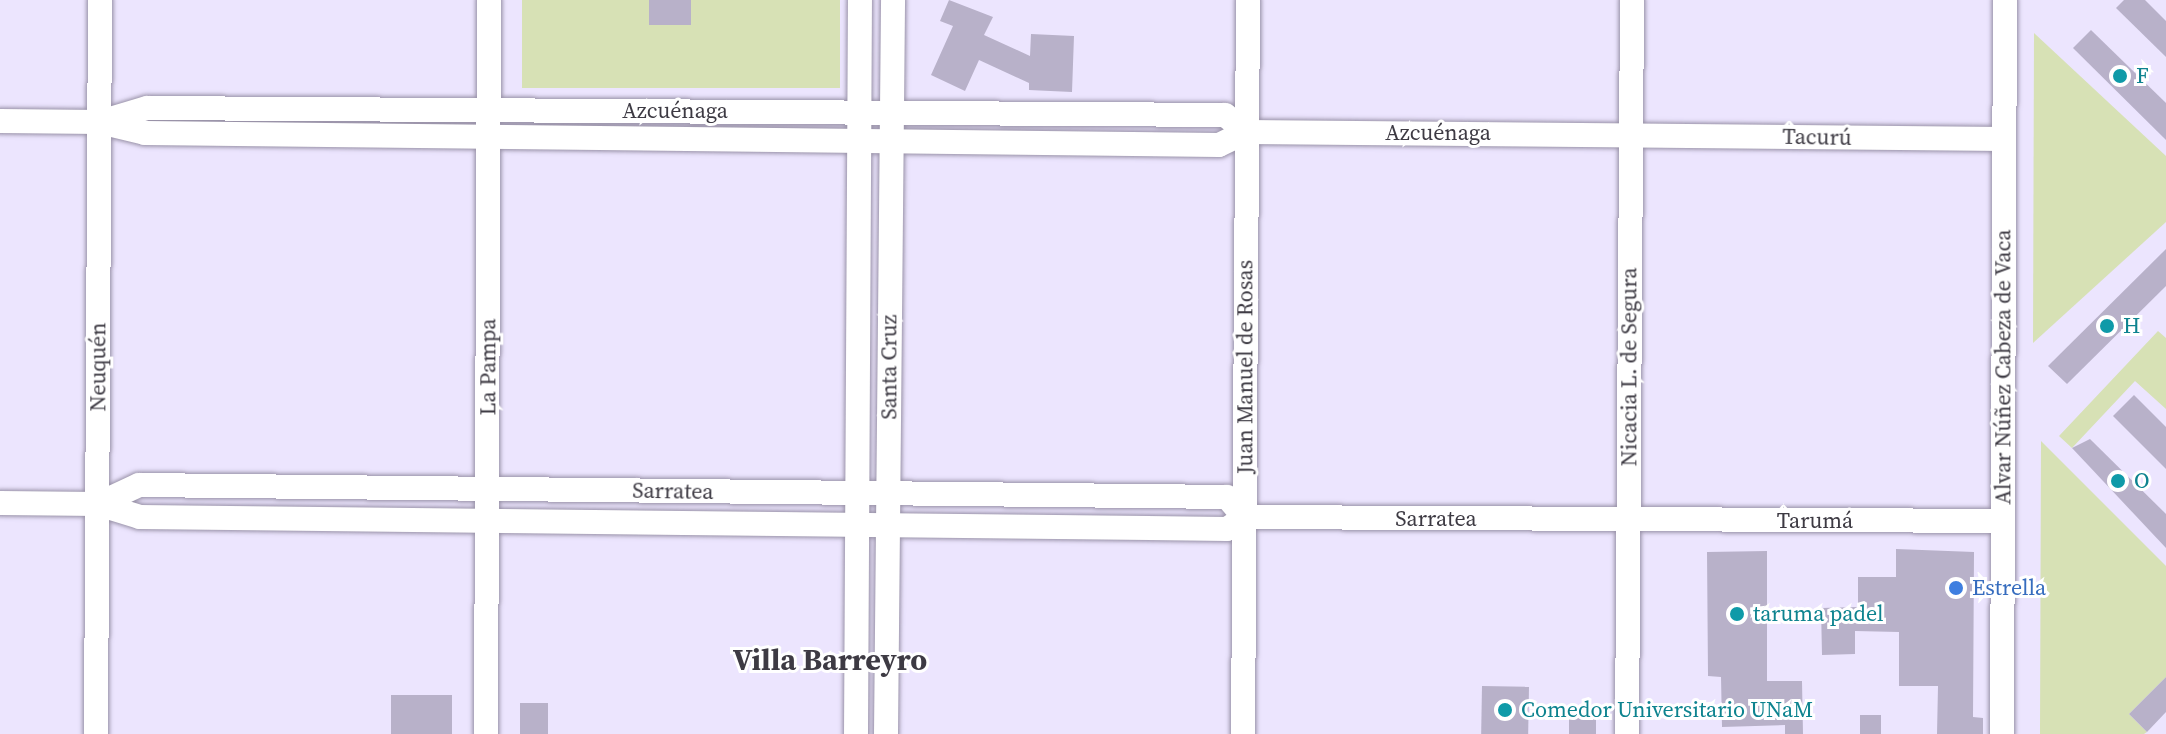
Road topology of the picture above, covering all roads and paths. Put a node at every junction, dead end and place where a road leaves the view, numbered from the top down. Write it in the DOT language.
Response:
graph roads {
  1 [pos="100,0"];
  2 [pos="489,0"];
  3 [pos="860,0"];
  4 [pos="893,0"];
  5 [pos="1248,0"];
  6 [pos="1632,0"];
  7 [pos="2005,0"];
  8 [pos="489,110"];
  9 [pos="859,113"];
  10 [pos="892,113"];
  11 [pos="0,121"];
  12 [pos="100,122"];
  13 [pos="1246,132"];
  14 [pos="1631,135"];
  15 [pos="489,137"];
  16 [pos="2004,139"];
  17 [pos="859,141"];
  18 [pos="891,141"];
  19 [pos="487,489"];
  20 [pos="857,493"];
  21 [pos="888,494"];
  22 [pos="0,503"];
  23 [pos="98,504"];
  24 [pos="1244,517"];
  25 [pos="1629,520"];
  26 [pos="487,521"];
  27 [pos="2002,521"];
  28 [pos="857,525"];
  29 [pos="888,525"];
  30 [pos="96,734"];
  31 [pos="486,734"];
  32 [pos="856,734"];
  33 [pos="886,734"];
  34 [pos="1243,734"];
  35 [pos="1627,734"];
  36 [pos="2002,734"];
  1 -- 12 [label="street, Neuquén"];
  2 -- 8 [label="street, La Pampa"];
  3 -- 9 [label="street, Santa Cruz"];
  4 -- 10 [label="street, Santa Cruz"];
  5 -- 13 [label="street, Juan Manuel de Rosas"];
  6 -- 14 [label="street, Nicacia L. de Segura"];
  7 -- 16 [label="street, Alvar Núñez Cabeza de Vaca"];
  8 -- 9 [label="street, Azcuénaga"];
  8 -- 12 [label="street, Azcuénaga"];
  8 -- 15 [label="street, La Pampa"];
  9 -- 10 [label="street, Azcuénaga"];
  9 -- 17 [label="street, Santa Cruz"];
  10 -- 13 [label="street, Azcuénaga"];
  10 -- 18 [label="street, Santa Cruz"];
  11 -- 12 [label="street, Azcuénaga"];
  12 -- 15 [label="street, Azcuénaga"];
  12 -- 23 [label="street, Neuquén"];
  13 -- 14 [label="street, Azcuénaga"];
  13 -- 18 [label="street, Azcuénaga"];
  13 -- 24 [label="street, Juan Manuel de Rosas"];
  14 -- 16 [label="street, Tacurú"];
  14 -- 25 [label="street, Nicacia L. de Segura"];
  15 -- 17 [label="street, Azcuénaga"];
  15 -- 19 [label="street, La Pampa"];
  16 -- 27 [label="street, Alvar Núñez Cabeza de Vaca"];
  17 -- 18 [label="street, Azcuénaga"];
  17 -- 20 [label="street, Santa Cruz"];
  18 -- 21 [label="street, Santa Cruz"];
  19 -- 20 [label="street, Sarratea"];
  19 -- 23 [label="street, Sarratea"];
  19 -- 26 [label="street, La Pampa"];
  20 -- 21 [label="street, Sarratea"];
  20 -- 28 [label="street, Santa Cruz"];
  21 -- 24 [label="street, Sarratea"];
  21 -- 29 [label="street, Santa Cruz"];
  22 -- 23 [label="street, Sarratea"];
  23 -- 26 [label="street, Sarratea"];
  23 -- 30 [label="street, Neuquén"];
  24 -- 25 [label="street, Sarratea"];
  24 -- 29 [label="street, Sarratea"];
  24 -- 34 [label="street, Juan Manuel de Rosas"];
  25 -- 27 [label="street, Tarumá"];
  25 -- 35 [label="street, Nicacia L. de Segura"];
  26 -- 28 [label="street, Sarratea"];
  26 -- 31 [label="street, La Pampa"];
  27 -- 36 [label="street, Alvar Núñez Cabeza de Vaca"];
  28 -- 29 [label="street, Sarratea"];
  28 -- 32 [label="street, Santa Cruz"];
  29 -- 33 [label="street, Santa Cruz"];
}
